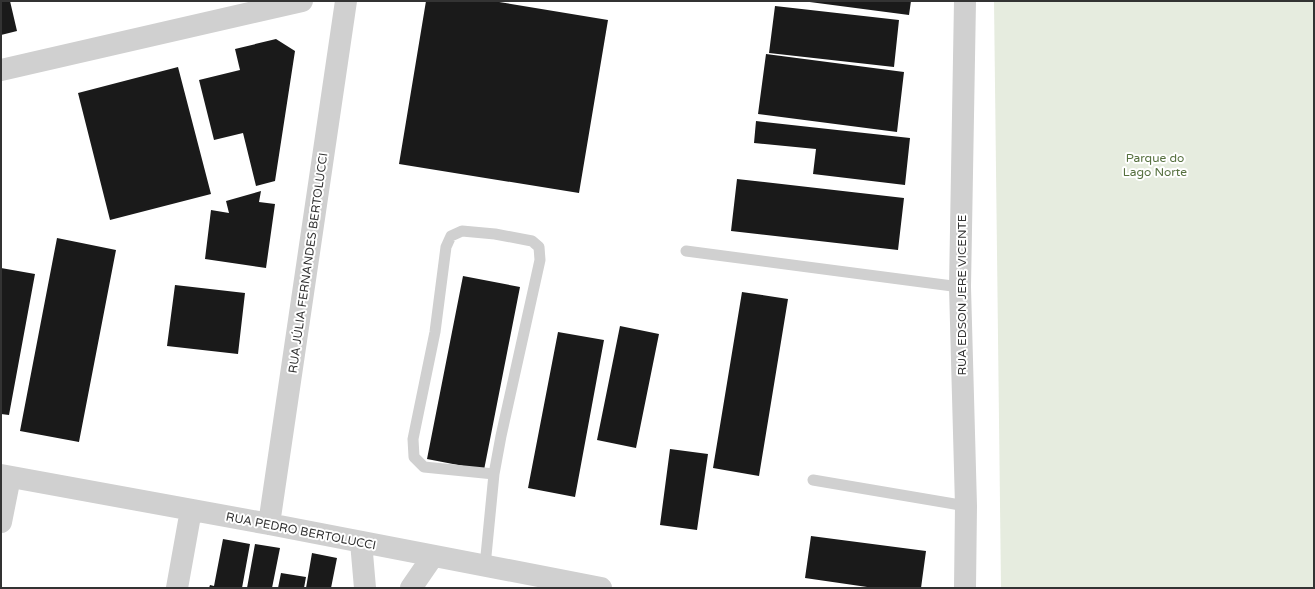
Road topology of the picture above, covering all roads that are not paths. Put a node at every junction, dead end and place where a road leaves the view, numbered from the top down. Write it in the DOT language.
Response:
graph roads {
  1 [pos="302,1"];
  2 [pos="346,1"];
  3 [pos="965,1"];
  4 [pos="1,70"];
  5 [pos="686,251"];
  6 [pos="960,287"];
  7 [pos="494,474"];
  8 [pos="6,476"];
  9 [pos="812,480"];
  10 [pos="966,506"];
  11 [pos="191,510"];
  12 [pos="1,522"];
  13 [pos="269,524"];
  14 [pos="361,542"];
  15 [pos="433,556"];
  16 [pos="485,566"];
  17 [pos="176,588"];
  18 [pos="365,588"];
  19 [pos="411,588"];
  20 [pos="601,588"];
  21 [pos="965,588"];
  1 -- 4 [label="street"];
  2 -- 13 [label="street, RUA JÚLIA FERNANDES BERTOLUCCI"];
  3 -- 6 [label="street, RUA EDSON JERE VICENTE"];
  5 -- 6 [label="lane"];
  6 -- 10 [label="street, RUA EDSON JERE VICENTE"];
  7 -- 7 [label="lane"];
  7 -- 16 [label="lane"];
  8 -- 11 [label="street, RUA PEDRO BERTOLUCCI"];
  8 -- 12 [label="street"];
  9 -- 10 [label="lane"];
  10 -- 21 [label="street, RUA EDSON JERE VICENTE"];
  11 -- 13 [label="street, RUA PEDRO BERTOLUCCI"];
  11 -- 17 [label="street"];
  13 -- 14 [label="street, RUA PEDRO BERTOLUCCI"];
  14 -- 15 [label="street, RUA PEDRO BERTOLUCCI"];
  14 -- 18 [label="street"];
  15 -- 16 [label="street, RUA PEDRO BERTOLUCCI"];
  15 -- 19 [label="street"];
  16 -- 20 [label="street, RUA PEDRO BERTOLUCCI"];
}
